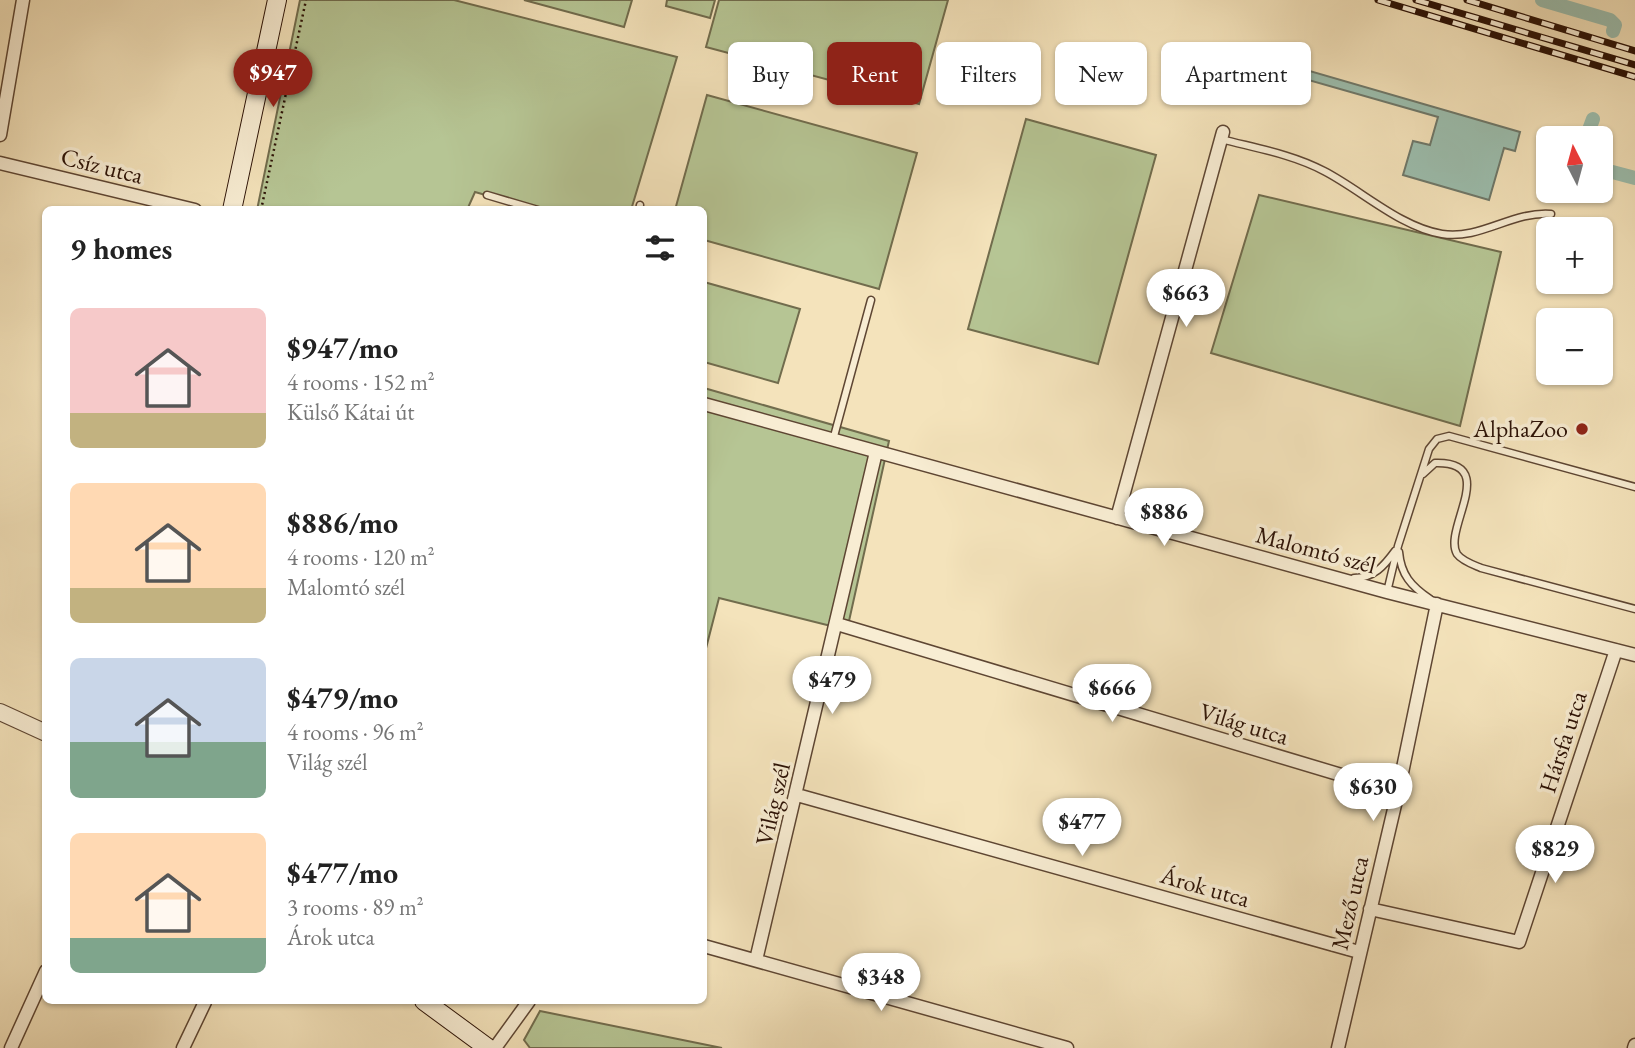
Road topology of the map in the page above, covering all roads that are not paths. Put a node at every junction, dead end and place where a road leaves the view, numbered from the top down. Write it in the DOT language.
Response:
graph roads {
  1 [pos="23,0"];
  2 [pos="277,0"];
  3 [pos="0,132"];
  4 [pos="1222,135"];
  5 [pos="0,163"];
  6 [pos="487,195"];
  7 [pos="178,206"];
  8 [pos="233,206"];
  9 [pos="524,206"];
  10 [pos="1551,214"];
  11 [pos="871,300"];
  12 [pos="707,405"];
  13 [pos="832,440"];
  14 [pos="876,452"];
  15 [pos="1422,475"];
  16 [pos="1635,487"];
  17 [pos="1117,518"];
  18 [pos="1398,547"];
  19 [pos="1340,579"];
  20 [pos="1387,592"];
  21 [pos="1437,604"];
  22 [pos="1635,609"];
  23 [pos="837,624"];
  24 [pos="1616,650"];
  25 [pos="1635,655"];
  26 [pos="0,712"];
  27 [pos="42,731"];
  28 [pos="1398,792"];
  29 [pos="797,795"];
  30 [pos="1370,909"];
  31 [pos="707,947"];
  32 [pos="1359,952"];
  33 [pos="756,960"];
  34 [pos="42,980"];
  35 [pos="204,1004"];
  36 [pos="428,1004"];
  37 [pos="527,1004"];
  38 [pos="11,1048"];
  39 [pos="183,1048"];
  40 [pos="488,1048"];
  41 [pos="495,1048"];
  42 [pos="1067,1048"];
  43 [pos="1338,1048"];
  1 -- 3 [label="street"];
  2 -- 8 [label="main road"];
  4 -- 10 [label="lane"];
  4 -- 17 [label="street"];
  5 -- 7 [label="street, Csíz utca"];
  6 -- 9 [label="lane"];
  11 -- 13 [label="lane"];
  12 -- 13 [label="street, Malomtó szél"];
  13 -- 14 [label="street, Malomtó szél"];
  14 -- 17 [label="street, Malomtó szél"];
  14 -- 23 [label="street, Világ szél"];
  15 -- 16 [label="lane"];
  15 -- 18 [label="lane"];
  15 -- 22 [label="lane"];
  17 -- 19 [label="street, Malomtó szél"];
  18 -- 19 [label="lane"];
  18 -- 20 [label="lane"];
  18 -- 21 [label="lane"];
  19 -- 20 [label="street, Malomtó szél"];
  20 -- 21 [label="street, Malomtó szél"];
  21 -- 24 [label="street, Malomtó szél"];
  21 -- 28 [label="street, Mező utca"];
  23 -- 28 [label="street, Világ utca"];
  23 -- 29 [label="street, Világ szél"];
  24 -- 25 [label="street, Malomtó szél"];
  24 -- 30 [label="street, Hársfa utca"];
  26 -- 27 [label="street"];
  28 -- 30 [label="street, Mező utca"];
  29 -- 32 [label="street, Árok utca"];
  29 -- 33 [label="street, Világ szél"];
  30 -- 32 [label="street, Mező utca"];
  31 -- 33 [label="street"];
  32 -- 43 [label="street, Mező utca"];
  33 -- 42 [label="street"];
  34 -- 38 [label="street"];
  35 -- 39 [label="street"];
  36 -- 40 [label="main road"];
  37 -- 41 [label="street"];
}
